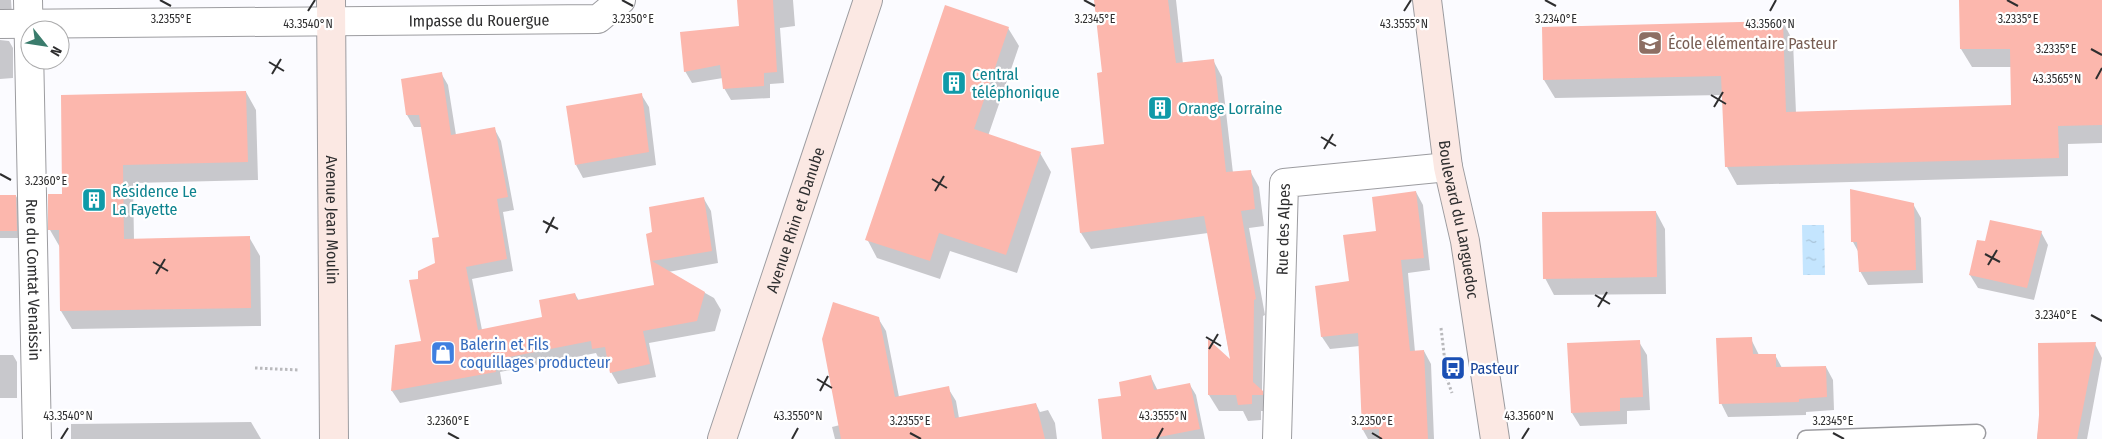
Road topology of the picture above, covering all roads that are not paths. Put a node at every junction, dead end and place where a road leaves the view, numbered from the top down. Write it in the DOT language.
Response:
graph roads {
  1 [pos="621,0"];
  2 [pos="868,0"];
  3 [pos="1427,0"];
  4 [pos="331,10"];
  5 [pos="28,12"];
  6 [pos="0,24"];
  7 [pos="1448,167"];
  8 [pos="1978,433"];
  9 [pos="37,439"];
  10 [pos="334,439"];
  11 [pos="722,439"];
  12 [pos="1277,439"];
  13 [pos="1495,439"];
  14 [pos="1806,439"];
  1 -- 4 [label="street, Impasse du Rouergue"];
  2 -- 11 [label="street, Avenue Rhin et Danube"];
  3 -- 7 [label="street, Boulevard du Languedoc"];
  4 -- 5 [label="street, Impasse du Rouergue"];
  4 -- 10 [label="street, Avenue Jean Moulin"];
  5 -- 6 [label="street, Impasse du Rouergue"];
  5 -- 9 [label="street, Rue du Comtat Venaissin"];
  7 -- 12 [label="street, Rue des Alpes"];
  7 -- 13 [label="street, Boulevard du Languedoc"];
  8 -- 14 [label="lane"];
}
